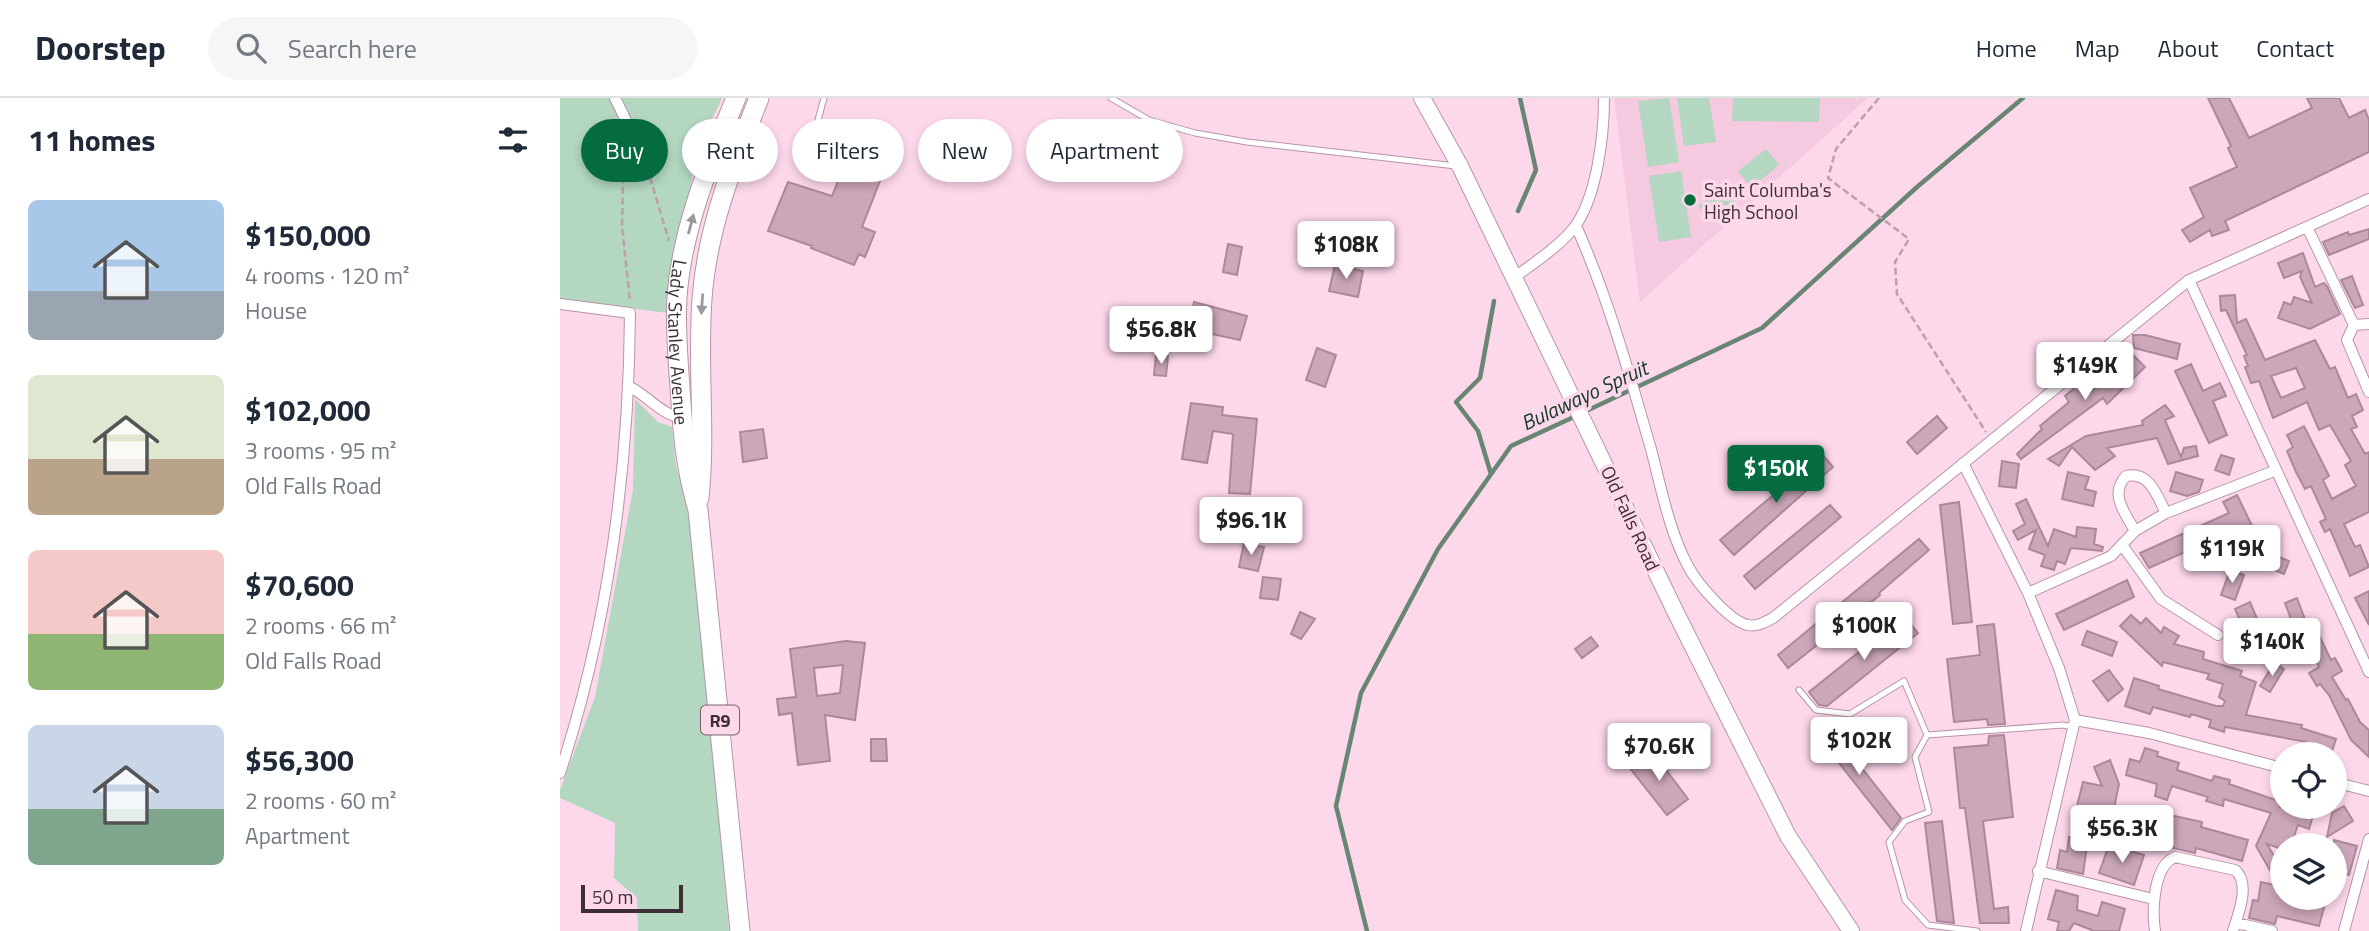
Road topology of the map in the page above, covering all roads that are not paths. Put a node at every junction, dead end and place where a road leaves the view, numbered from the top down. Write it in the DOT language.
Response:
graph roads {
  1 [pos="615,98"];
  2 [pos="736,98"];
  3 [pos="759,98"];
  4 [pos="824,98"];
  5 [pos="1111,98"];
  6 [pos="1422,98"];
  7 [pos="1604,98"];
  8 [pos="626,119"];
  9 [pos="818,119"];
  10 [pos="1460,166"];
  11 [pos="2369,199"];
  12 [pos="1576,226"];
  13 [pos="2307,227"];
  14 [pos="1515,277"];
  15 [pos="2189,279"];
  16 [pos="560,304"];
  17 [pos="2369,324"];
  18 [pos="2354,325"];
  19 [pos="628,386"];
  20 [pos="2369,392"];
  21 [pos="692,417"];
  22 [pos="1963,463"];
  23 [pos="2274,471"];
  24 [pos="2166,513"];
  25 [pos="2135,531"];
  26 [pos="2122,545"];
  27 [pos="2028,593"];
  28 [pos="2218,635"];
  29 [pos="2369,672"];
  30 [pos="1799,690"];
  31 [pos="2074,723"];
  32 [pos="1927,735"];
  33 [pos="2270,765"];
  34 [pos="560,773"];
  35 [pos="2347,785"];
  36 [pos="2369,791"];
  37 [pos="2369,839"];
  38 [pos="2038,872"];
  39 [pos="2153,899"];
  40 [pos="2234,927"];
  41 [pos="740,931"];
  42 [pos="1851,931"];
  43 [pos="1977,931"];
  44 [pos="2026,931"];
  45 [pos="2155,931"];
  46 [pos="2272,931"];
  47 [pos="2344,931"];
  1 -- 8 [label="street"];
  21 -- 2 [label="highway, Lady Stanley Avenue / R9, one-way"];
  3 -- 21 [label="highway, Lady Stanley Avenue / R9, one-way"];
  4 -- 9 [label="lane"];
  5 -- 10 [label="lane"];
  6 -- 10 [label="street, Old Falls Road"];
  7 -- 12 [label="street"];
  10 -- 14 [label="street, Old Falls Road"];
  11 -- 13 [label="street"];
  12 -- 14 [label="street"];
  12 -- 22 [label="street"];
  13 -- 15 [label="street"];
  13 -- 18 [label="street"];
  14 -- 42 [label="street, Old Falls Road"];
  15 -- 22 [label="street"];
  15 -- 23 [label="street"];
  16 -- 19 [label="street"];
  17 -- 18 [label="street"];
  18 -- 20 [label="street"];
  19 -- 21 [label="street"];
  19 -- 34 [label="street"];
  21 -- 41 [label="highway, Lady Stanley Avenue / R9"];
  22 -- 27 [label="street"];
  23 -- 24 [label="street"];
  23 -- 29 [label="street"];
  24 -- 25 [label="street"];
  24 -- 25 [label="street"];
  25 -- 26 [label="street"];
  26 -- 27 [label="street"];
  26 -- 28 [label="street"];
  27 -- 31 [label="street"];
  30 -- 32 [label="lane"];
  31 -- 32 [label="lane"];
  31 -- 33 [label="street"];
  31 -- 38 [label="street"];
  32 -- 43 [label="lane"];
  35 -- 36 [label="street"];
  37 -- 47 [label="street"];
  38 -- 39 [label="street"];
  38 -- 44 [label="street"];
  39 -- 40 [label="street"];
  39 -- 45 [label="street"];
  40 -- 46 [label="street"];
}
